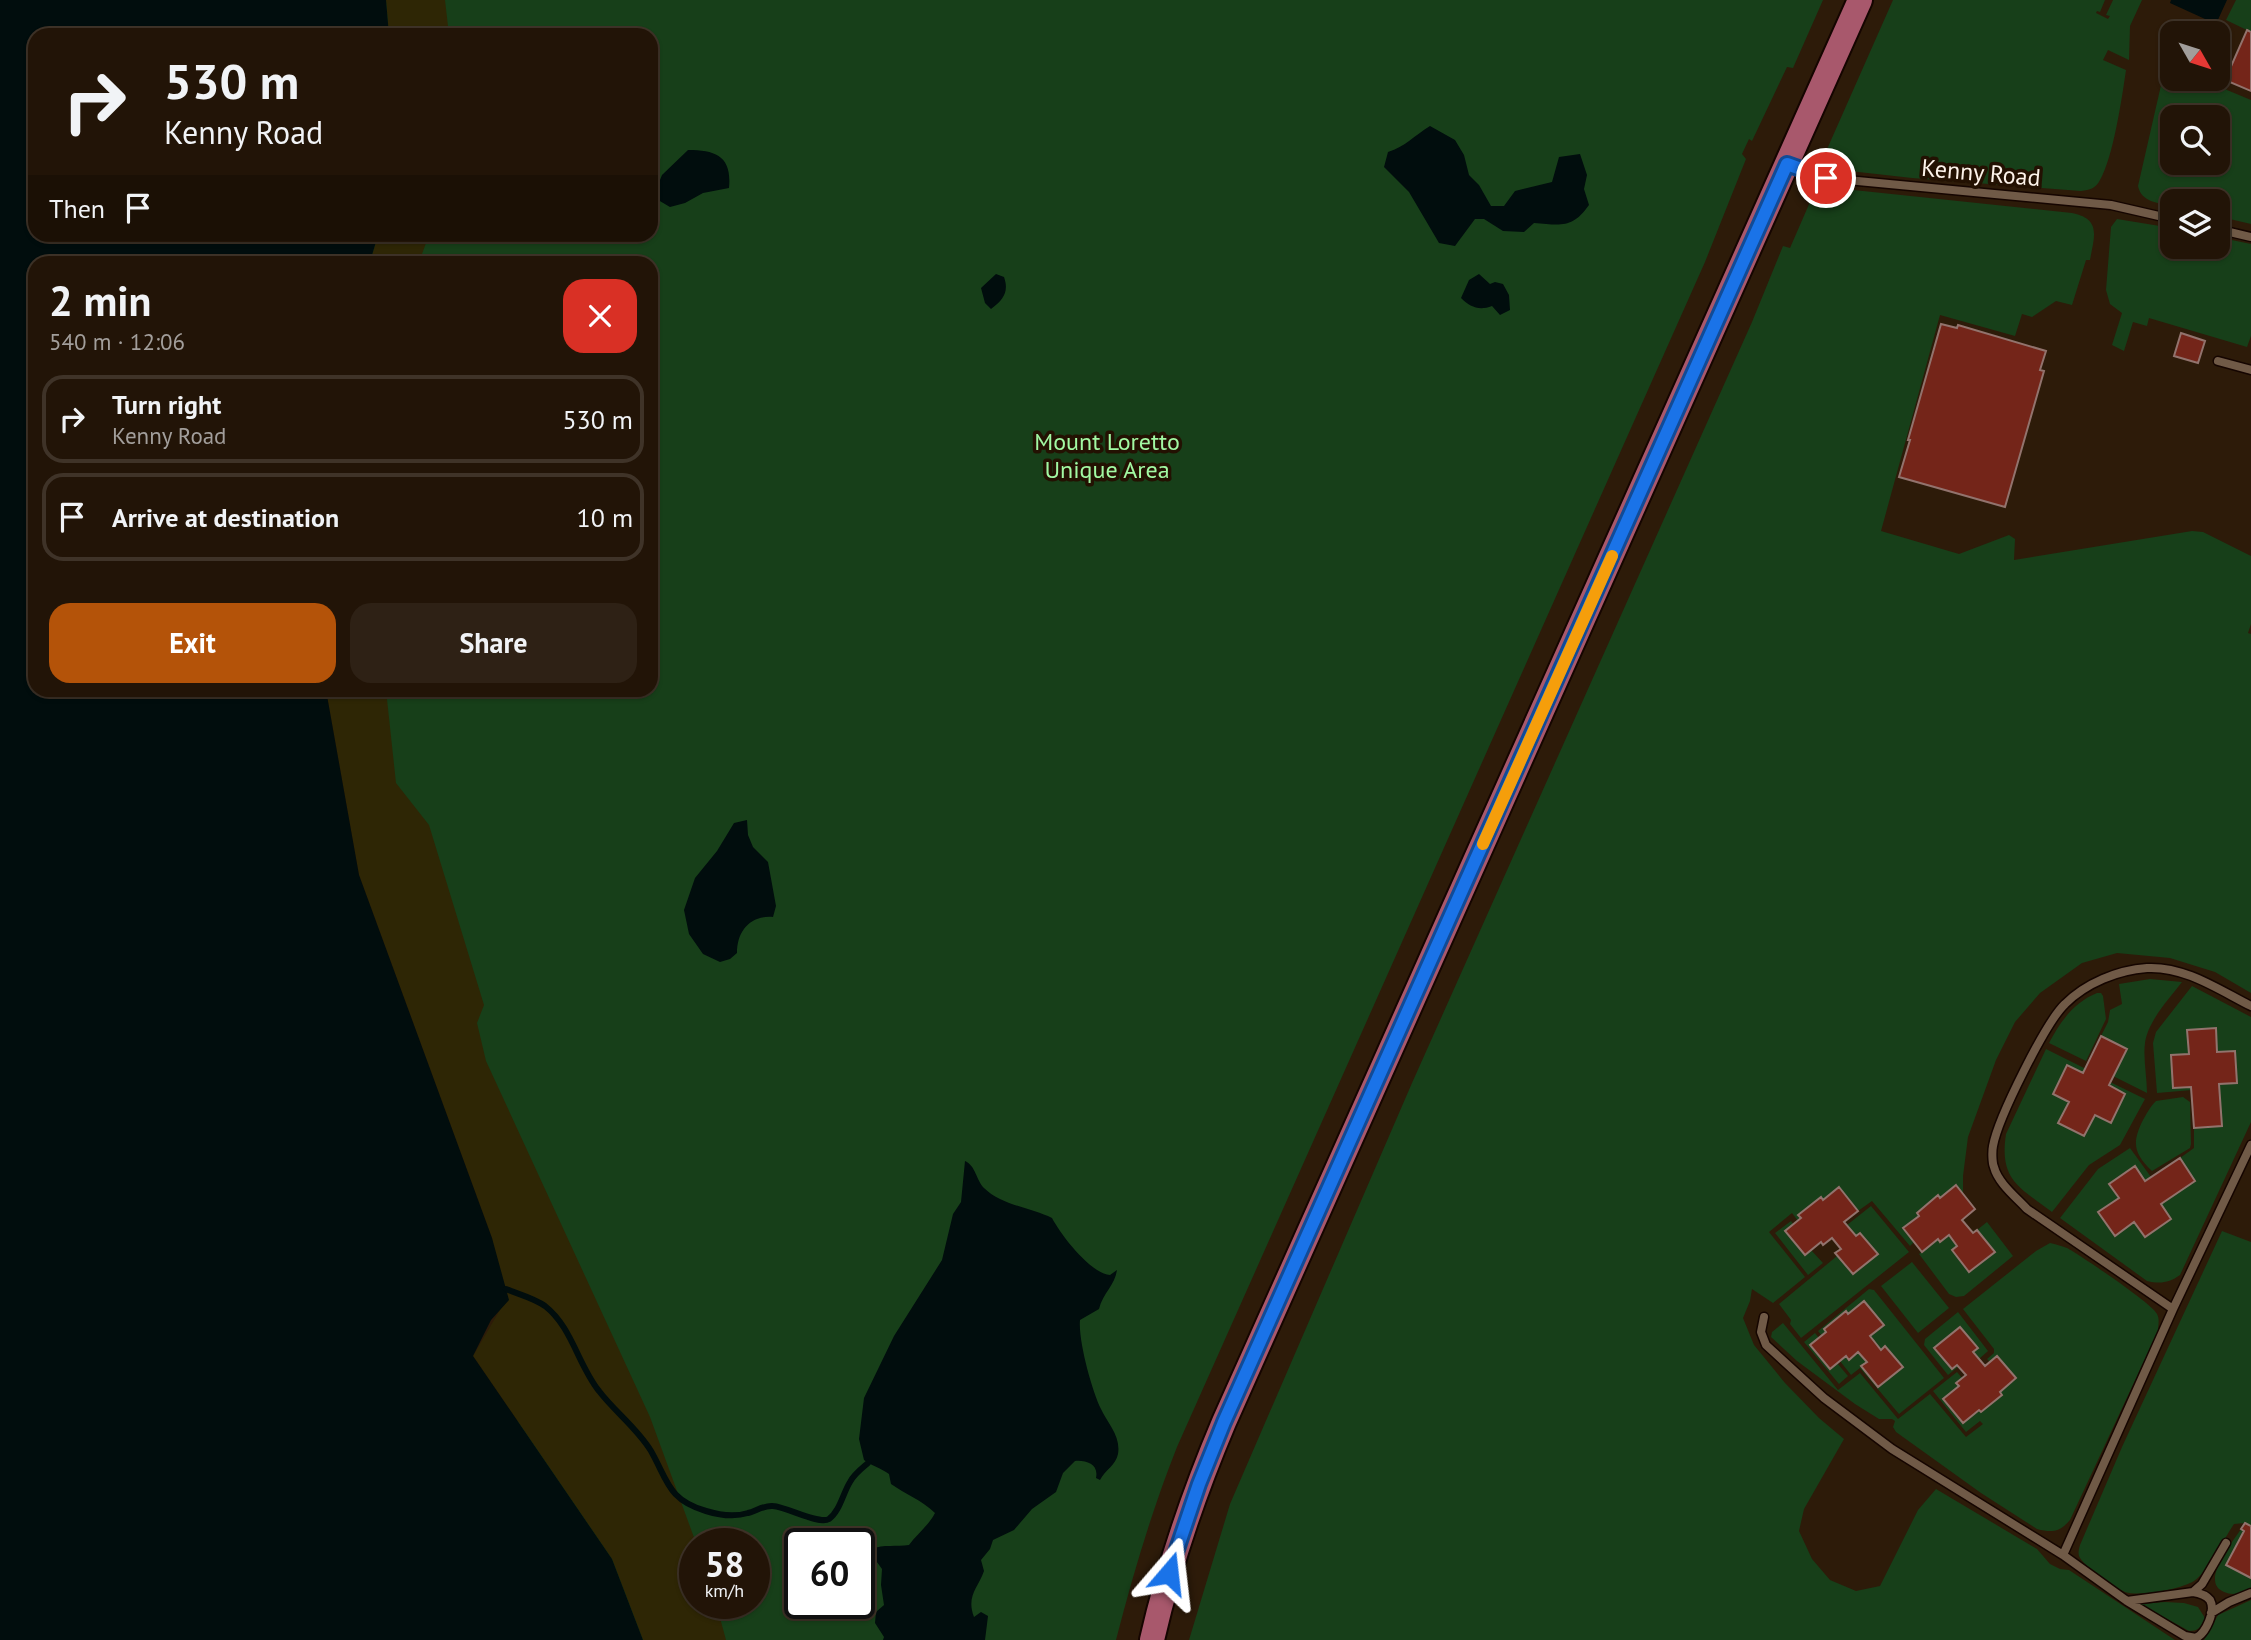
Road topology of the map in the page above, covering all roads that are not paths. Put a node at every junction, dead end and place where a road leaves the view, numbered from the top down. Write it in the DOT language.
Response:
graph roads {
  1 [pos="1860,0"];
  2 [pos="1787,164"];
  3 [pos="2160,216"];
  4 [pos="2230,232"];
  5 [pos="2251,237"];
  6 [pos="2218,361"];
  7 [pos="2251,370"];
  8 [pos="2251,1006"];
  9 [pos="2251,1145"];
  10 [pos="2173,1309"];
  11 [pos="1764,1317"];
  12 [pos="2226,1543"];
  13 [pos="2063,1555"];
  14 [pos="2193,1592"];
  15 [pos="2251,1594"];
  16 [pos="2127,1601"];
  17 [pos="2211,1613"];
  18 [pos="1152,1640"];
  1 -- 2 [label="main road"];
  2 -- 3 [label="lane, Kenny Road"];
  2 -- 18 [label="main road"];
  4 -- 5 [label="lane"];
  6 -- 7 [label="lane"];
  8 -- 10 [label="lane"];
  9 -- 10 [label="lane"];
  10 -- 13 [label="lane"];
  11 -- 13 [label="lane"];
  12 -- 14 [label="lane"];
  13 -- 16 [label="lane"];
  14 -- 16 [label="lane"];
  14 -- 17 [label="lane"];
  15 -- 17 [label="lane"];
  16 -- 17 [label="lane"];
}
